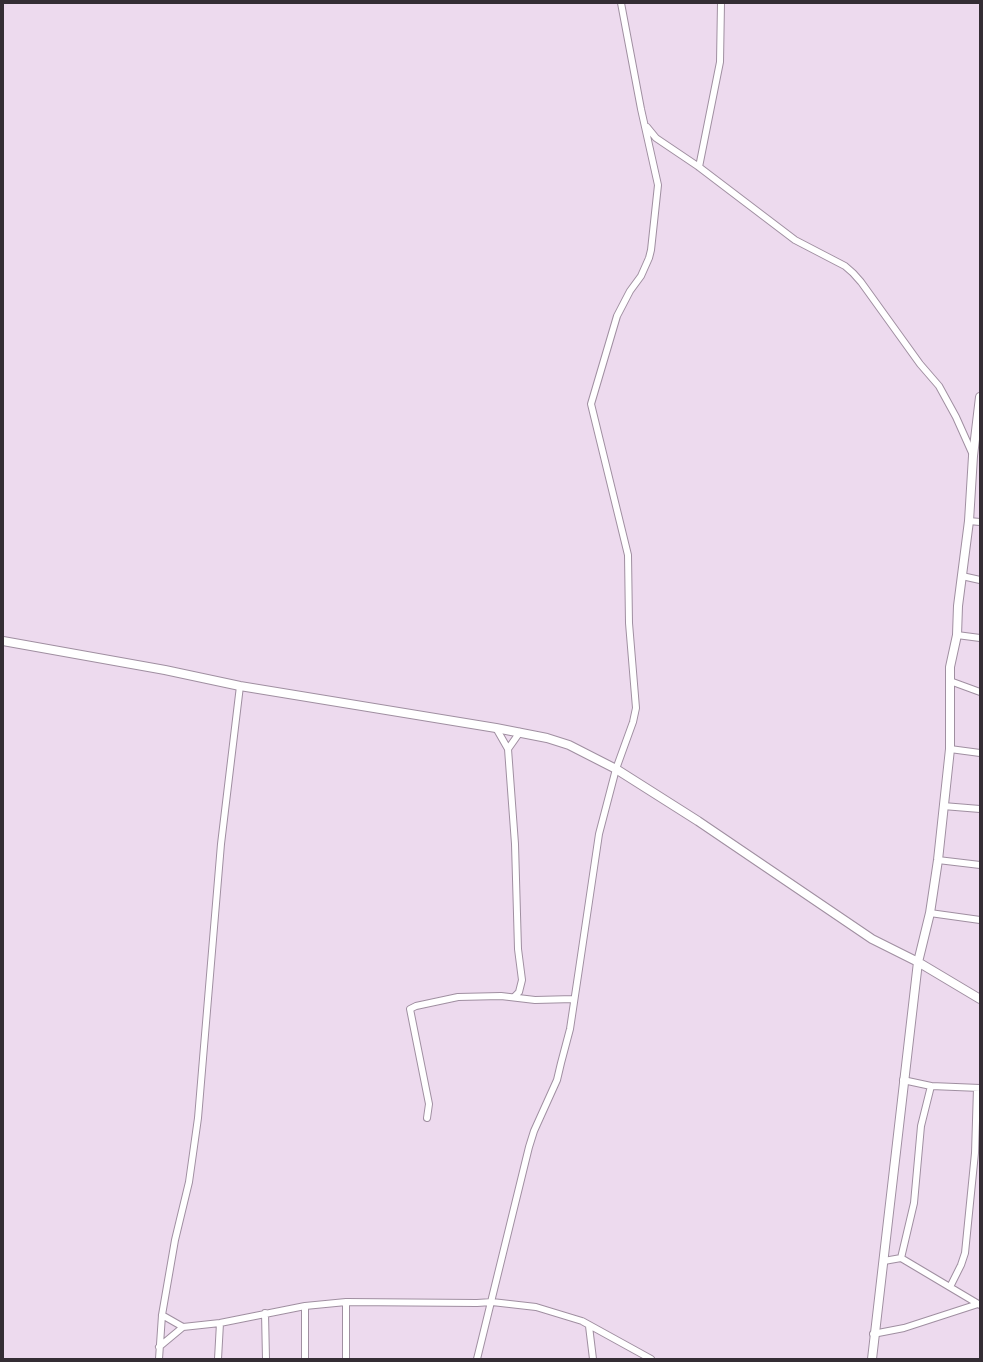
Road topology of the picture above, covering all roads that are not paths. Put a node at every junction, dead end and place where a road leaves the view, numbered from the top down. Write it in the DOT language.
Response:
graph roads {
  1 [pos="621,3"];
  2 [pos="721,3"];
  3 [pos="645,124"];
  4 [pos="699,167"];
  5 [pos="980,397"];
  6 [pos="979,412"];
  7 [pos="975,459"];
  8 [pos="969,521"];
  9 [pos="980,522"];
  10 [pos="962,576"];
  11 [pos="980,580"];
  12 [pos="957,635"];
  13 [pos="980,638"];
  14 [pos="3,641"];
  15 [pos="950,681"];
  16 [pos="240,686"];
  17 [pos="980,692"];
  18 [pos="496,728"];
  19 [pos="520,732"];
  20 [pos="508,749"];
  21 [pos="950,749"];
  22 [pos="980,753"];
  23 [pos="616,769"];
  24 [pos="943,806"];
  25 [pos="980,809"];
  26 [pos="938,860"];
  27 [pos="980,865"];
  28 [pos="930,913"];
  29 [pos="980,920"];
  30 [pos="918,962"];
  31 [pos="514,997"];
  32 [pos="980,999"];
  33 [pos="574,1000"];
  34 [pos="903,1080"];
  35 [pos="931,1086"];
  36 [pos="978,1088"];
  37 [pos="427,1118"];
  38 [pos="901,1258"];
  39 [pos="884,1261"];
  40 [pos="950,1287"];
  41 [pos="346,1302"];
  42 [pos="492,1302"];
  43 [pos="979,1304"];
  44 [pos="305,1306"];
  45 [pos="265,1313"];
  46 [pos="162,1314"];
  47 [pos="220,1323"];
  48 [pos="589,1326"];
  49 [pos="183,1327"];
  50 [pos="873,1334"];
  51 [pos="159,1347"];
  52 [pos="159,1359"];
  53 [pos="218,1359"];
  54 [pos="266,1359"];
  55 [pos="306,1359"];
  56 [pos="346,1359"];
  57 [pos="477,1359"];
  58 [pos="594,1359"];
  59 [pos="651,1359"];
  60 [pos="872,1359"];
  1 -- 3 [label="street"];
  2 -- 4 [label="street"];
  3 -- 4 [label="street"];
  3 -- 23 [label="street"];
  4 -- 7 [label="street"];
  5 -- 6 [label="street"];
  6 -- 7 [label="street"];
  7 -- 8 [label="street"];
  8 -- 9 [label="street"];
  8 -- 10 [label="street"];
  10 -- 11 [label="street"];
  10 -- 12 [label="street"];
  12 -- 13 [label="street"];
  12 -- 15 [label="street"];
  14 -- 16 [label="street"];
  15 -- 17 [label="street"];
  15 -- 21 [label="street"];
  16 -- 18 [label="street"];
  16 -- 46 [label="street"];
  18 -- 19 [label="street"];
  18 -- 20 [label="street"];
  19 -- 20 [label="street"];
  19 -- 23 [label="street"];
  20 -- 31 [label="street"];
  21 -- 22 [label="street"];
  21 -- 24 [label="street"];
  23 -- 30 [label="street"];
  23 -- 33 [label="street"];
  24 -- 25 [label="street"];
  24 -- 26 [label="street"];
  26 -- 27 [label="street"];
  26 -- 28 [label="street"];
  28 -- 29 [label="street"];
  28 -- 30 [label="street"];
  30 -- 32 [label="street"];
  30 -- 34 [label="street"];
  31 -- 33 [label="street"];
  31 -- 37 [label="street"];
  33 -- 42 [label="street"];
  34 -- 35 [label="street"];
  34 -- 39 [label="street"];
  35 -- 36 [label="street"];
  35 -- 38 [label="street"];
  36 -- 40 [label="street"];
  38 -- 39 [label="street"];
  38 -- 40 [label="street"];
  39 -- 50 [label="street"];
  40 -- 43 [label="street"];
  41 -- 42 [label="street"];
  41 -- 44 [label="street"];
  41 -- 56 [label="street"];
  42 -- 48 [label="street"];
  42 -- 57 [label="street"];
  43 -- 50 [label="street"];
  44 -- 45 [label="street"];
  44 -- 55 [label="street"];
  45 -- 47 [label="street"];
  45 -- 54 [label="street"];
  46 -- 49 [label="street"];
  46 -- 51 [label="street"];
  47 -- 49 [label="street"];
  47 -- 53 [label="street"];
  48 -- 58 [label="street"];
  48 -- 59 [label="street"];
  49 -- 51 [label="street"];
  50 -- 60 [label="street"];
  51 -- 52 [label="street"];
}
